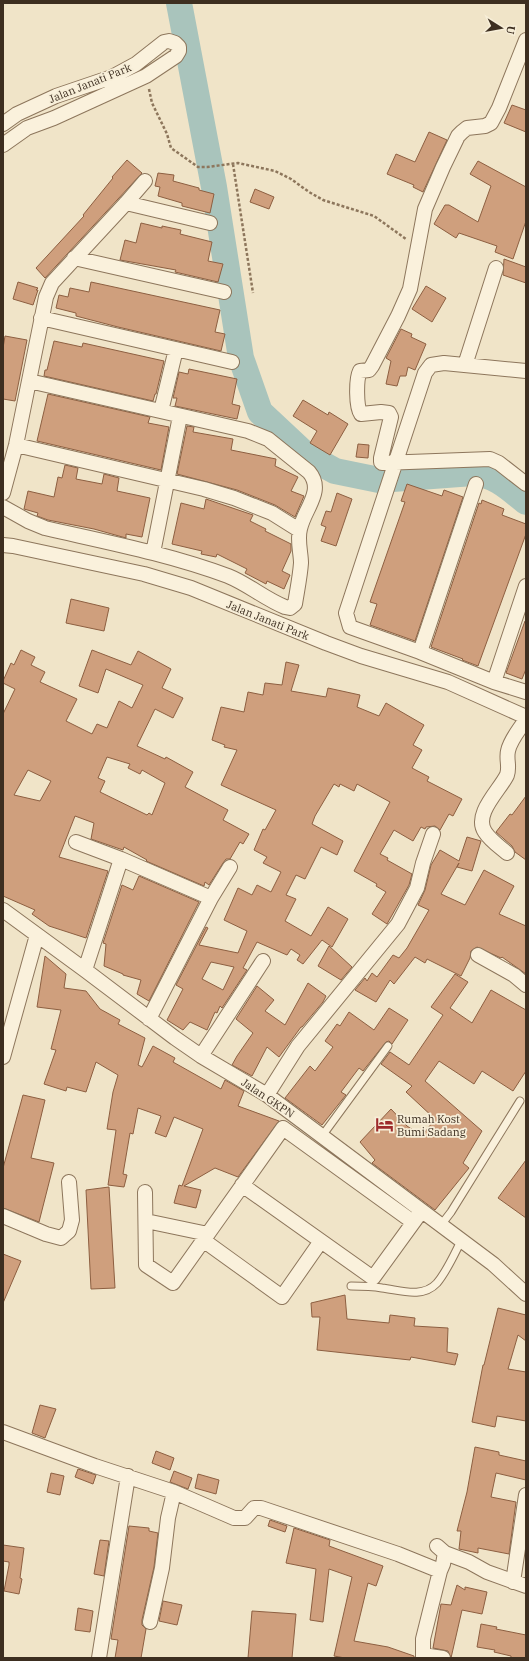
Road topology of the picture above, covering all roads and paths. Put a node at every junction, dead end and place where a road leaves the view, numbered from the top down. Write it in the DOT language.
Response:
graph roads {
  1 [pos="526,40"];
  2 [pos="146,76"];
  3 [pos="44,102"];
  4 [pos="54,118"];
  5 [pos="3,124"];
  6 [pos="3,145"];
  7 [pos="233,164"];
  8 [pos="145,181"];
  9 [pos="126,203"];
  10 [pos="210,223"];
  11 [pos="418,247"];
  12 [pos="74,258"];
  13 [pos="496,268"];
  14 [pos="224,292"];
  15 [pos="253,293"];
  16 [pos="41,318"];
  17 [pos="176,349"];
  18 [pos="232,362"];
  19 [pos="465,365"];
  20 [pos="526,371"];
  21 [pos="29,381"];
  22 [pos="161,411"];
  23 [pos="180,416"];
  24 [pos="16,445"];
  25 [pos="393,466"];
  26 [pos="168,480"];
  27 [pos="476,484"];
  28 [pos="526,484"];
  29 [pos="3,493"];
  30 [pos="3,507"];
  31 [pos="300,530"];
  32 [pos="6,543"];
  33 [pos="153,552"];
  34 [pos="526,586"];
  35 [pos="420,652"];
  36 [pos="494,682"];
  37 [pos="526,692"];
  38 [pos="526,718"];
  39 [pos="433,834"];
  40 [pos="76,842"];
  41 [pos="507,853"];
  42 [pos="121,859"];
  43 [pos="230,867"];
  44 [pos="211,898"];
  45 [pos="3,910"];
  46 [pos="37,935"];
  47 [pos="478,955"];
  48 [pos="263,961"];
  49 [pos="85,970"];
  50 [pos="526,985"];
  51 [pos="149,1019"];
  52 [pos="388,1046"];
  53 [pos="201,1056"];
  54 [pos="3,1057"];
  55 [pos="268,1095"];
  56 [pos="520,1102"];
  57 [pos="322,1136"];
  58 [pos="69,1182"];
  59 [pos="242,1185"];
  60 [pos="145,1192"];
  61 [pos="422,1210"];
  62 [pos="3,1216"];
  63 [pos="146,1221"];
  64 [pos="413,1222"];
  65 [pos="441,1225"];
  66 [pos="205,1237"];
  67 [pos="321,1241"];
  68 [pos="461,1241"];
  69 [pos="351,1286"];
  70 [pos="524,1290"];
  71 [pos="3,1432"];
  72 [pos="127,1480"];
  73 [pos="173,1495"];
  74 [pos="526,1496"];
  75 [pos="440,1571"];
  76 [pos="519,1584"];
  77 [pos="150,1622"];
  78 [pos="423,1657"];
  79 [pos="99,1658"];
  80 [pos="442,1658"];
  1 -- 11 [label="street"];
  2 -- 3 [label="street, Jalan Janati Park"];
  2 -- 4 [label="street"];
  2 -- 7 [label="path"];
  3 -- 4 [label="street"];
  3 -- 5 [label="street, Jalan Janati Park"];
  4 -- 6 [label="street"];
  7 -- 11 [label="path"];
  7 -- 15 [label="path"];
  8 -- 9 [label="street"];
  9 -- 10 [label="street"];
  9 -- 12 [label="street"];
  11 -- 25 [label="street"];
  12 -- 14 [label="street"];
  12 -- 16 [label="street"];
  13 -- 19 [label="street"];
  16 -- 17 [label="street"];
  16 -- 21 [label="street"];
  17 -- 18 [label="street"];
  17 -- 22 [label="street"];
  19 -- 20 [label="street"];
  19 -- 25 [label="street"];
  21 -- 22 [label="street"];
  21 -- 24 [label="street"];
  22 -- 23 [label="street"];
  23 -- 26 [label="street"];
  23 -- 31 [label="street"];
  24 -- 26 [label="street"];
  24 -- 29 [label="street"];
  25 -- 28 [label="street"];
  25 -- 35 [label="street"];
  26 -- 31 [label="street"];
  26 -- 33 [label="street"];
  27 -- 35 [label="street"];
  30 -- 33 [label="street"];
  31 -- 33 [label="street"];
  32 -- 38 [label="street, Jalan Janati Park"];
  34 -- 36 [label="street"];
  35 -- 36 [label="street"];
  36 -- 37 [label="street"];
  38 -- 41 [label="street"];
  39 -- 55 [label="street"];
  40 -- 42 [label="street"];
  42 -- 44 [label="street"];
  42 -- 49 [label="street"];
  43 -- 44 [label="street"];
  44 -- 51 [label="street"];
  45 -- 46 [label="street, Jalan GKPN"];
  46 -- 49 [label="street, Jalan GKPN"];
  46 -- 54 [label="street"];
  47 -- 50 [label="street"];
  48 -- 53 [label="street"];
  49 -- 51 [label="street, Jalan GKPN"];
  51 -- 53 [label="street, Jalan GKPN"];
  52 -- 57 [label="lane"];
  53 -- 55 [label="street, Jalan GKPN"];
  55 -- 57 [label="street, Jalan GKPN"];
  56 -- 65 [label="lane"];
  57 -- 61 [label="street, Jalan GKPN"];
  58 -- 62 [label="street"];
  59 -- 64 [label="street"];
  59 -- 66 [label="street"];
  59 -- 67 [label="street"];
  60 -- 63 [label="street"];
  61 -- 64 [label="street"];
  61 -- 65 [label="street, Jalan GKPN"];
  63 -- 66 [label="street"];
  63 -- 66 [label="street"];
  64 -- 67 [label="street"];
  65 -- 68 [label="street, Jalan GKPN"];
  66 -- 67 [label="street"];
  68 -- 69 [label="lane"];
  68 -- 70 [label="street, Jalan GKPN"];
  71 -- 72 [label="street"];
  72 -- 73 [label="street"];
  72 -- 79 [label="street"];
  73 -- 75 [label="street"];
  73 -- 77 [label="street"];
  74 -- 76 [label="street"];
  75 -- 76 [label="street"];
  75 -- 78 [label="street"];
  78 -- 80 [label="street"];
}
